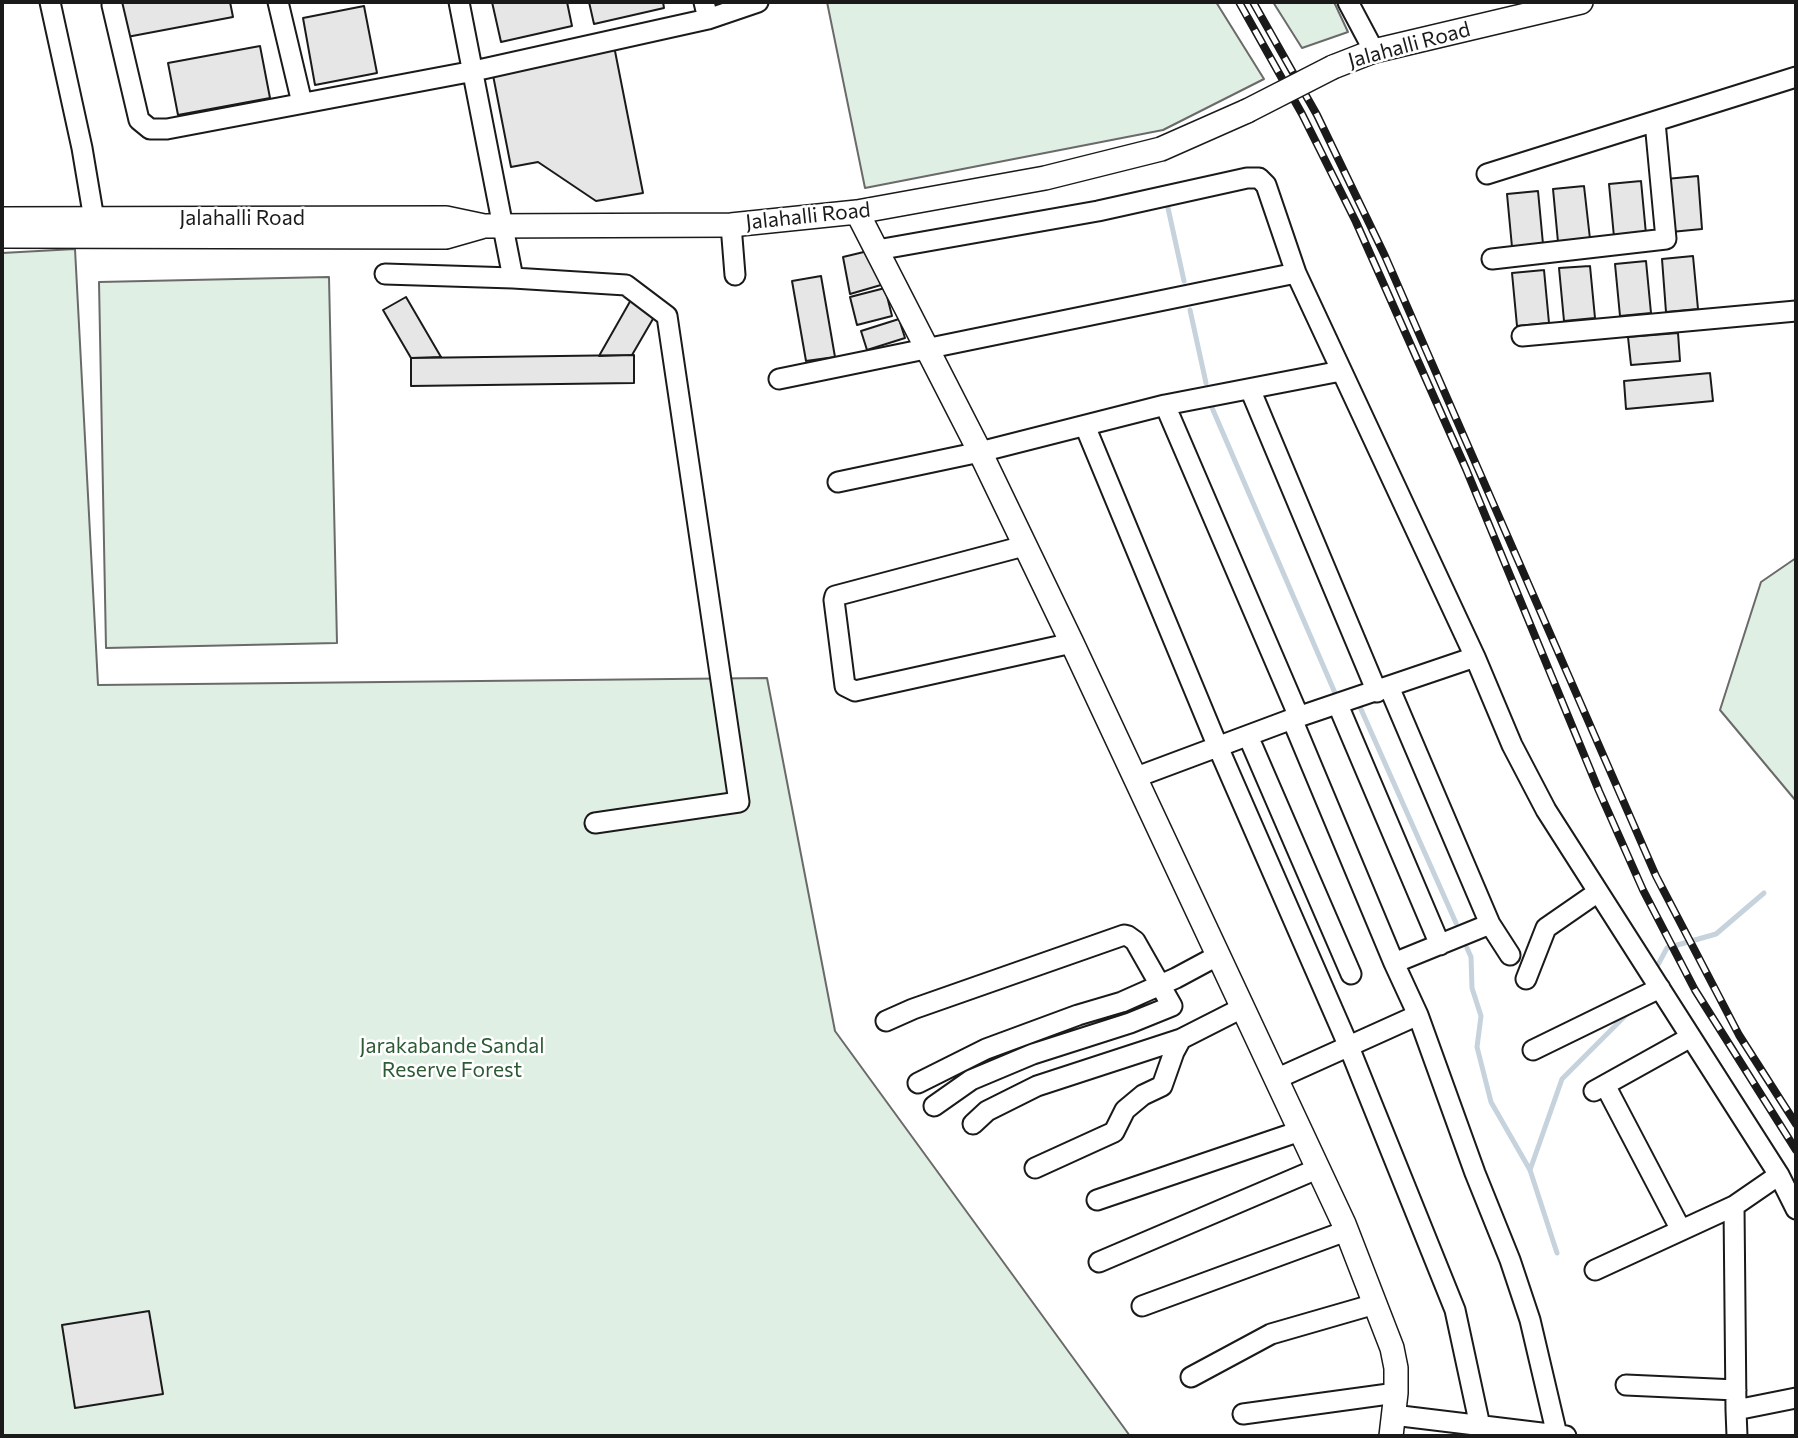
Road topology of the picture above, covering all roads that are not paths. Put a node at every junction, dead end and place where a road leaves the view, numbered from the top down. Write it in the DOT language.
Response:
graph roads {
  1 [pos="50,2"];
  2 [pos="278,2"];
  3 [pos="459,2"];
  4 [pos="758,2"];
  5 [pos="1348,2"];
  6 [pos="1581,2"];
  7 [pos="112,5"];
  8 [pos="706,10"];
  9 [pos="1374,51"];
  10 [pos="474,71"];
  11 [pos="1796,77"];
  12 [pos="302,103"];
  13 [pos="1655,122"];
  14 [pos="1487,174"];
  15 [pos="857,212"];
  16 [pos="2,219"];
  17 [pos="730,225"];
  18 [pos="494,226"];
  19 [pos="95,227"];
  20 [pos="2,236"];
  21 [pos="877,250"];
  22 [pos="1492,259"];
  23 [pos="1296,273"];
  24 [pos="385,274"];
  25 [pos="735,275"];
  26 [pos="513,278"];
  27 [pos="1796,311"];
  28 [pos="1522,336"];
  29 [pos="926,348"];
  30 [pos="1342,371"];
  31 [pos="779,379"];
  32 [pos="1250,389"];
  33 [pos="1165,405"];
  34 [pos="1085,426"];
  35 [pos="980,452"];
  36 [pos="838,482"];
  37 [pos="1024,546"];
  38 [pos="1072,643"];
  39 [pos="1475,657"];
  40 [pos="1383,689"];
  41 [pos="1338,705"];
  42 [pos="1295,718"];
  43 [pos="1248,736"];
  44 [pos="1218,747"];
  45 [pos="1134,778"];
  46 [pos="595,823"];
  47 [pos="1598,892"];
  48 [pos="1490,924"];
  49 [pos="1440,944"];
  50 [pos="1510,955"];
  51 [pos="1217,956"];
  52 [pos="1394,963"];
  53 [pos="1351,974"];
  54 [pos="1526,979"];
  55 [pos="1161,985"];
  56 [pos="1660,988"];
  57 [pos="1242,1008"];
  58 [pos="1419,1015"];
  59 [pos="886,1021"];
  60 [pos="1691,1037"];
  61 [pos="1181,1039"];
  62 [pos="1349,1046"];
  63 [pos="1533,1050"];
  64 [pos="1276,1079"];
  65 [pos="918,1083"];
  66 [pos="934,1106"];
  67 [pos="973,1124"];
  68 [pos="1300,1131"];
  69 [pos="1035,1168"];
  70 [pos="1317,1169"];
  71 [pos="1779,1175"];
  72 [pos="1097,1200"];
  73 [pos="1734,1206"];
  74 [pos="1796,1209"];
  75 [pos="1681,1230"];
  76 [pos="1346,1231"];
  77 [pos="1099,1262"];
  78 [pos="1595,1270"];
  79 [pos="1375,1304"];
  80 [pos="1142,1306"];
  81 [pos="1191,1377"];
  82 [pos="1626,1385"];
  83 [pos="1796,1398"];
  84 [pos="1736,1400"];
  85 [pos="1243,1414"];
  86 [pos="1393,1415"];
  87 [pos="1480,1426"];
  88 [pos="1562,1436"];
  89 [pos="1737,1436"];
  1 -- 19 [label="street"];
  2 -- 12 [label="street"];
  3 -- 10 [label="street"];
  4 -- 8 [label="street"];
  5 -- 9 [label="street"];
  6 -- 9 [label="main road, Jalahalli Road"];
  7 -- 12 [label="street"];
  8 -- 10 [label="street"];
  9 -- 15 [label="main road, Jalahalli Road, bridge"];
  10 -- 12 [label="street"];
  10 -- 18 [label="street"];
  11 -- 13 [label="street"];
  13 -- 14 [label="street"];
  13 -- 22 [label="street"];
  15 -- 17 [label="main road, Jalahalli Road"];
  15 -- 21 [label="main road"];
  16 -- 19 [label="main road, Jalahalli Road"];
  17 -- 18 [label="main road, Jalahalli Road"];
  17 -- 25 [label="street"];
  18 -- 19 [label="main road, Jalahalli Road"];
  18 -- 26 [label="street"];
  19 -- 20 [label="main road"];
  21 -- 23 [label="street"];
  21 -- 29 [label="main road"];
  23 -- 29 [label="street"];
  23 -- 30 [label="street"];
  24 -- 26 [label="street"];
  26 -- 46 [label="street"];
  27 -- 28 [label="street"];
  29 -- 31 [label="street"];
  29 -- 35 [label="main road"];
  30 -- 32 [label="street"];
  30 -- 39 [label="street"];
  32 -- 33 [label="street"];
  32 -- 40 [label="street"];
  33 -- 34 [label="street"];
  33 -- 42 [label="street"];
  34 -- 35 [label="street"];
  34 -- 44 [label="street"];
  35 -- 36 [label="street"];
  35 -- 37 [label="main road"];
  37 -- 38 [label="main road"];
  37 -- 38 [label="street"];
  38 -- 45 [label="main road"];
  39 -- 40 [label="street"];
  39 -- 47 [label="street"];
  40 -- 41 [label="street"];
  40 -- 48 [label="street"];
  41 -- 42 [label="street"];
  41 -- 49 [label="street"];
  42 -- 43 [label="street"];
  42 -- 52 [label="street"];
  43 -- 44 [label="street"];
  43 -- 53 [label="street"];
  44 -- 45 [label="street"];
  44 -- 62 [label="street"];
  45 -- 51 [label="main road"];
  47 -- 54 [label="street"];
  47 -- 56 [label="street"];
  48 -- 49 [label="street"];
  48 -- 50 [label="street"];
  49 -- 52 [label="street"];
  51 -- 55 [label="street"];
  51 -- 57 [label="main road"];
  52 -- 58 [label="street"];
  55 -- 59 [label="street"];
  55 -- 65 [label="street"];
  55 -- 66 [label="street"];
  56 -- 60 [label="street"];
  56 -- 63 [label="street"];
  57 -- 61 [label="street"];
  57 -- 64 [label="main road"];
  58 -- 62 [label="street"];
  58 -- 88 [label="street"];
  60 -- 71 [label="street"];
  60 -- 75 [label="street"];
  61 -- 67 [label="street"];
  61 -- 69 [label="street"];
  62 -- 64 [label="street"];
  62 -- 87 [label="street"];
  64 -- 68 [label="main road"];
  68 -- 70 [label="main road"];
  68 -- 72 [label="street"];
  70 -- 76 [label="main road"];
  70 -- 77 [label="street"];
  71 -- 73 [label="street"];
  71 -- 74 [label="street"];
  73 -- 75 [label="street"];
  73 -- 84 [label="street"];
  75 -- 78 [label="street"];
  76 -- 79 [label="main road"];
  76 -- 80 [label="street"];
  79 -- 81 [label="street"];
  79 -- 86 [label="main road"];
  82 -- 84 [label="street"];
  83 -- 84 [label="street"];
  84 -- 89 [label="street"];
  85 -- 86 [label="street"];
  86 -- 87 [label="street"];
  87 -- 88 [label="street"];
}
